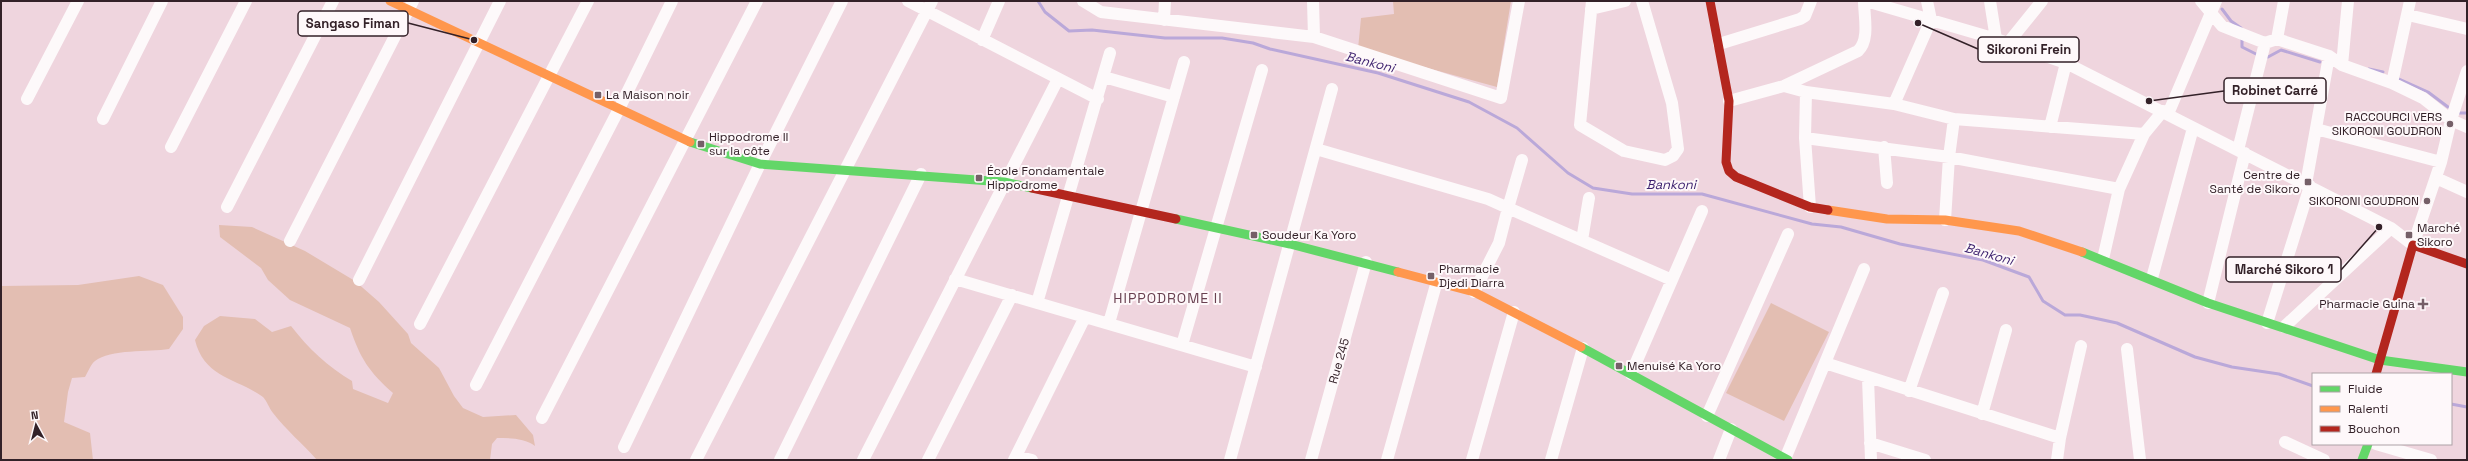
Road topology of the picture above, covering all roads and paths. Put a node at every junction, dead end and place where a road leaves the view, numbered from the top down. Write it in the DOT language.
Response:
graph roads {
  1 [pos="78,1"];
  2 [pos="162,1"];
  3 [pos="246,1"];
  4 [pos="333,1"];
  5 [pos="390,1"];
  6 [pos="500,1"];
  7 [pos="588,1"];
  8 [pos="672,1"];
  9 [pos="757,1"];
  10 [pos="842,1"];
  11 [pos="908,1"];
  12 [pos="999,1"];
  13 [pos="1083,1"];
  14 [pos="1165,1"];
  15 [pos="1313,1"];
  16 [pos="1519,1"];
  17 [pos="1625,1"];
  18 [pos="1642,1"];
  19 [pos="1710,1"];
  20 [pos="1811,1"];
  21 [pos="1865,1"];
  22 [pos="1927,1"];
  23 [pos="1990,1"];
  24 [pos="2042,1"];
  25 [pos="2201,1"];
  26 [pos="2216,1"];
  27 [pos="2284,1"];
  28 [pos="2348,1"];
  29 [pos="2410,1"];
  30 [pos="1094,4"];
  31 [pos="1591,5"];
  32 [pos="410,6"];
  33 [pos="929,6"];
  34 [pos="2212,13"];
  35 [pos="2408,15"];
  36 [pos="1164,20"];
  37 [pos="1931,20"];
  38 [pos="2467,28"];
  39 [pos="1314,38"];
  40 [pos="1996,39"];
  41 [pos="2277,39"];
  42 [pos="982,40"];
  43 [pos="2008,43"];
  44 [pos="2265,43"];
  45 [pos="479,44"];
  46 [pos="1719,44"];
  47 [pos="1110,53"];
  48 [pos="2329,56"];
  49 [pos="1184,62"];
  50 [pos="2066,63"];
  51 [pos="2342,65"];
  52 [pos="1262,70"];
  53 [pos="2467,71"];
  54 [pos="550,77"];
  55 [pos="1104,77"];
  56 [pos="1058,79"];
  57 [pos="2392,83"];
  58 [pos="1784,86"];
  59 [pos="1332,89"];
  60 [pos="1806,92"];
  61 [pos="1174,97"];
  62 [pos="1098,98"];
  63 [pos="27,100"];
  64 [pos="1729,101"];
  65 [pos="1894,104"];
  66 [pos="619,109"];
  67 [pos="2166,112"];
  68 [pos="103,119"];
  69 [pos="1954,119"];
  70 [pos="2451,120"];
  71 [pos="2050,127"];
  72 [pos="2467,127"];
  73 [pos="2193,128"];
  74 [pos="2316,129"];
  75 [pos="2144,134"];
  76 [pos="1805,138"];
  77 [pos="685,140"];
  78 [pos="171,147"];
  79 [pos="1884,147"];
  80 [pos="1316,149"];
  81 [pos="2242,151"];
  82 [pos="1949,157"];
  83 [pos="1522,160"];
  84 [pos="2441,162"];
  85 [pos="760,164"];
  86 [pos="844,169"];
  87 [pos="922,174"];
  88 [pos="2436,178"];
  89 [pos="1004,182"];
  90 [pos="1887,183"];
  91 [pos="2308,185"];
  92 [pos="2119,189"];
  93 [pos="2467,192"];
  94 [pos="1070,195"];
  95 [pos="1589,198"];
  96 [pos="227,207"];
  97 [pos="1810,207"];
  98 [pos="1508,208"];
  99 [pos="1141,211"];
  100 [pos="1702,212"];
  101 [pos="1945,220"];
  102 [pos="1216,227"];
  103 [pos="2391,228"];
  104 [pos="1788,234"];
  105 [pos="1582,240"];
  106 [pos="290,241"];
  107 [pos="1290,244"];
  108 [pos="2413,245"];
  109 [pos="2103,259"];
  110 [pos="1366,262"];
  111 [pos="2467,264"];
  112 [pos="1864,269"];
  113 [pos="2152,278"];
  114 [pos="955,279"];
  115 [pos="359,280"];
  116 [pos="1672,280"];
  117 [pos="1437,281"];
  118 [pos="1474,292"];
  119 [pos="1942,293"];
  120 [pos="1012,295"];
  121 [pos="1037,303"];
  122 [pos="2208,303"];
  123 [pos="1514,312"];
  124 [pos="1085,317"];
  125 [pos="1108,323"];
  126 [pos="2267,323"];
  127 [pos="420,324"];
  128 [pos="2284,327"];
  129 [pos="2006,330"];
  130 [pos="1182,345"];
  131 [pos="2081,346"];
  132 [pos="1583,348"];
  133 [pos="2127,349"];
  134 [pos="2380,360"];
  135 [pos="1825,363"];
  136 [pos="1256,367"];
  137 [pos="2467,372"];
  138 [pos="2376,373"];
  139 [pos="1631,374"];
  140 [pos="1868,378"];
  141 [pos="476,385"];
  142 [pos="1909,391"];
  143 [pos="1982,414"];
  144 [pos="1707,416"];
  145 [pos="542,418"];
  146 [pos="1731,429"];
  147 [pos="2060,438"];
  148 [pos="2285,442"];
  149 [pos="1870,443"];
  150 [pos="2368,445"];
  151 [pos="2380,445"];
  152 [pos="624,447"];
  153 [pos="1015,458"];
  154 [pos="1783,459"];
  155 [pos="696,460"];
  156 [pos="780,460"];
  157 [pos="863,460"];
  158 [pos="928,460"];
  159 [pos="1032,460"];
  160 [pos="1230,460"];
  161 [pos="1311,460"];
  162 [pos="1387,460"];
  163 [pos="1472,460"];
  164 [pos="1551,460"];
  165 [pos="1719,460"];
  166 [pos="1871,460"];
  167 [pos="1925,460"];
  168 [pos="2057,460"];
  169 [pos="2140,460"];
  170 [pos="2324,460"];
  171 [pos="2362,460"];
  172 [pos="2432,460"];
  1 -- 63 [label="street"];
  2 -- 68 [label="street"];
  3 -- 78 [label="street"];
  4 -- 96 [label="street"];
  5 -- 32 [label="street"];
  6 -- 45 [label="street"];
  7 -- 54 [label="street"];
  8 -- 66 [label="street"];
  9 -- 77 [label="street"];
  10 -- 85 [label="street"];
  11 -- 33 [label="street"];
  12 -- 42 [label="street"];
  13 -- 30 [label="street"];
  14 -- 36 [label="street"];
  15 -- 39 [label="street"];
  16 -- 39 [label="street"];
  17 -- 31 [label="street"];
  18 -- 31 [label="street"];
  19 -- 46 [label="street"];
  20 -- 46 [label="street"];
  21 -- 37 [label="street"];
  21 -- 58 [label="street"];
  22 -- 37 [label="street"];
  23 -- 40 [label="street"];
  24 -- 43 [label="street"];
  25 -- 34 [label="street"];
  26 -- 34 [label="street"];
  27 -- 41 [label="street"];
  28 -- 51 [label="street"];
  29 -- 35 [label="street"];
  30 -- 36 [label="street"];
  32 -- 45 [label="street"];
  32 -- 106 [label="street"];
  33 -- 42 [label="street"];
  33 -- 86 [label="street"];
  34 -- 44 [label="street"];
  34 -- 67 [label="street"];
  35 -- 38 [label="street"];
  35 -- 57 [label="street"];
  36 -- 39 [label="street"];
  37 -- 40 [label="street"];
  37 -- 65 [label="street"];
  40 -- 43 [label="street"];
  41 -- 44 [label="street"];
  41 -- 48 [label="street"];
  42 -- 56 [label="street"];
  43 -- 50 [label="street"];
  44 -- 81 [label="street"];
  45 -- 54 [label="street"];
  45 -- 115 [label="street"];
  46 -- 64 [label="street"];
  47 -- 55 [label="street"];
  48 -- 51 [label="street"];
  48 -- 74 [label="street"];
  49 -- 61 [label="street"];
  50 -- 67 [label="street"];
  50 -- 71 [label="street"];
  51 -- 57 [label="street"];
  52 -- 102 [label="street"];
  53 -- 70 [label="street"];
  54 -- 66 [label="street"];
  54 -- 127 [label="street"];
  55 -- 61 [label="street"];
  55 -- 62 [label="street"];
  56 -- 62 [label="street"];
  56 -- 89 [label="street"];
  57 -- 70 [label="street"];
  58 -- 60 [label="street"];
  58 -- 64 [label="street"];
  59 -- 80 [label="street"];
  60 -- 65 [label="street"];
  60 -- 76 [label="street"];
  61 -- 99 [label="street"];
  62 -- 94 [label="street"];
  64 -- 97 [label="street"];
  65 -- 69 [label="street"];
  66 -- 77 [label="street"];
  66 -- 141 [label="street"];
  67 -- 73 [label="street"];
  67 -- 75 [label="street"];
  69 -- 71 [label="street"];
  69 -- 82 [label="street"];
  70 -- 72 [label="street"];
  70 -- 84 [label="street"];
  71 -- 75 [label="street"];
  73 -- 81 [label="street"];
  73 -- 113 [label="street"];
  74 -- 84 [label="street"];
  74 -- 91 [label="street"];
  75 -- 92 [label="street"];
  76 -- 79 [label="street"];
  76 -- 97 [label="street"];
  77 -- 85 [label="street"];
  77 -- 145 [label="street"];
  79 -- 82 [label="street"];
  79 -- 90 [label="street"];
  80 -- 98 [label="street"];
  80 -- 107 [label="street"];
  81 -- 91 [label="street"];
  81 -- 122 [label="street"];
  82 -- 92 [label="street"];
  82 -- 101 [label="street"];
  83 -- 98 [label="street"];
  84 -- 88 [label="street"];
  85 -- 86 [label="street"];
  85 -- 152 [label="street"];
  86 -- 87 [label="street"];
  86 -- 155 [label="street"];
  87 -- 89 [label="street"];
  87 -- 156 [label="street"];
  88 -- 93 [label="street"];
  88 -- 108 [label="street"];
  89 -- 94 [label="street"];
  89 -- 114 [label="street"];
  91 -- 103 [label="street"];
  91 -- 126 [label="street"];
  92 -- 109 [label="street"];
  94 -- 99 [label="street"];
  94 -- 121 [label="street"];
  95 -- 105 [label="street"];
  97 -- 101 [label="street"];
  98 -- 105 [label="street"];
  98 -- 118 [label="street"];
  99 -- 102 [label="street"];
  99 -- 125 [label="street"];
  100 -- 116 [label="street"];
  101 -- 109 [label="street"];
  102 -- 107 [label="street"];
  102 -- 130 [label="street"];
  103 -- 108 [label="street"];
  103 -- 128 [label="street"];
  104 -- 144 [label="street"];
  105 -- 116 [label="street"];
  107 -- 110 [label="street"];
  107 -- 136 [label="street"];
  108 -- 111 [label="street"];
  108 -- 134 [label="street"];
  109 -- 113 [label="street"];
  110 -- 117 [label="street"];
  110 -- 161 [label="street, Rue 245"];
  112 -- 135 [label="street"];
  113 -- 122 [label="street"];
  114 -- 120 [label="street"];
  114 -- 157 [label="street"];
  116 -- 139 [label="street"];
  117 -- 118 [label="street"];
  117 -- 162 [label="street"];
  118 -- 123 [label="street"];
  119 -- 142 [label="street"];
  120 -- 121 [label="street"];
  120 -- 158 [label="street"];
  121 -- 124 [label="street"];
  122 -- 126 [label="street"];
  123 -- 132 [label="street"];
  123 -- 163 [label="street"];
  124 -- 125 [label="street"];
  124 -- 153 [label="street"];
  125 -- 130 [label="street"];
  126 -- 128 [label="street"];
  128 -- 134 [label="street"];
  129 -- 143 [label="street"];
  130 -- 136 [label="street"];
  131 -- 147 [label="street"];
  132 -- 139 [label="street"];
  132 -- 164 [label="street"];
  133 -- 169 [label="street"];
  134 -- 137 [label="street"];
  134 -- 138 [label="street"];
  135 -- 140 [label="street"];
  135 -- 154 [label="street"];
  136 -- 160 [label="street"];
  139 -- 144 [label="street"];
  140 -- 142 [label="street"];
  140 -- 149 [label="street"];
  142 -- 143 [label="street"];
  143 -- 147 [label="street"];
  144 -- 146 [label="street"];
  146 -- 154 [label="street"];
  146 -- 165 [label="street"];
  147 -- 168 [label="street"];
  148 -- 170 [label="street"];
  149 -- 166 [label="street"];
  149 -- 167 [label="street"];
  150 -- 171 [label="street"];
  151 -- 172 [label="street"];
  153 -- 159 [label="street"];
}
